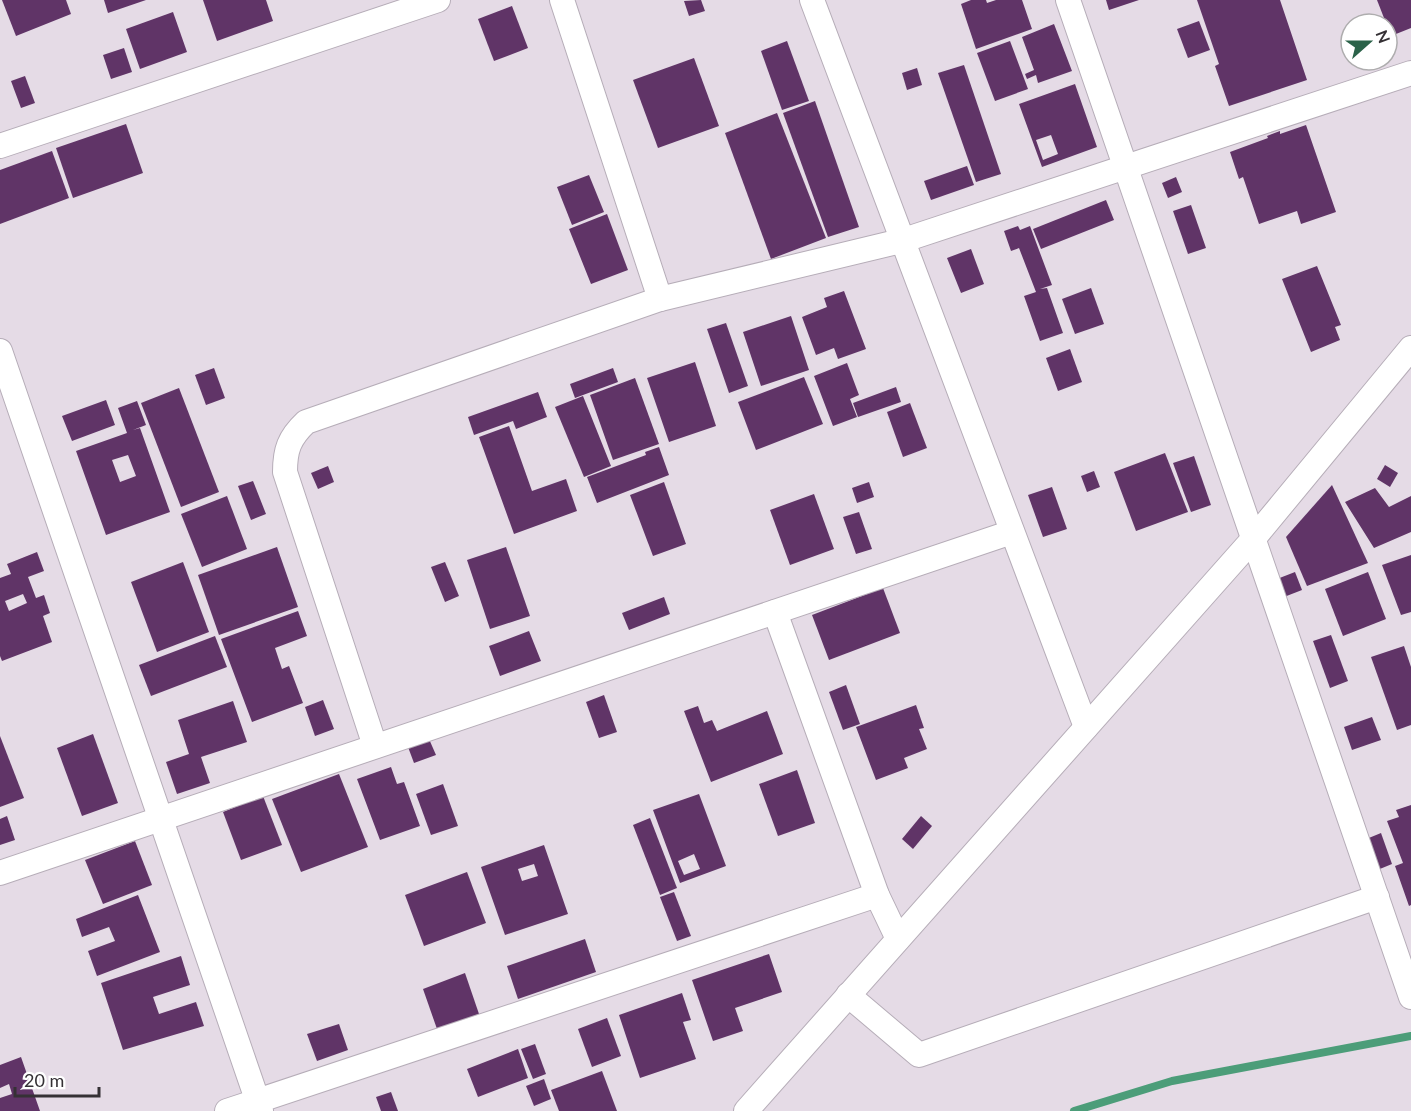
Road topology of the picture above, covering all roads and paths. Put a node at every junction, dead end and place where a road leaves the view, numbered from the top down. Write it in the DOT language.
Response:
graph roads {
  1 [pos="438,0"];
  2 [pos="562,0"];
  3 [pos="812,0"];
  4 [pos="1068,0"];
  5 [pos="1411,73"];
  6 [pos="0,146"];
  7 [pos="1126,167"];
  8 [pos="901,241"];
  9 [pos="660,299"];
  10 [pos="0,351"];
  11 [pos="1409,356"];
  12 [pos="1012,532"];
  13 [pos="1254,538"];
  14 [pos="775,612"];
  15 [pos="1086,727"];
  16 [pos="375,746"];
  17 [pos="161,819"];
  18 [pos="0,873"];
  19 [pos="877,896"];
  20 [pos="1377,897"];
  21 [pos="898,939"];
  22 [pos="848,995"];
  23 [pos="1411,997"];
  24 [pos="259,1106"];
  25 [pos="227,1111"];
  26 [pos="746,1111"];
  1 -- 6 [label="street"];
  2 -- 9 [label="street"];
  3 -- 8 [label="street"];
  4 -- 7 [label="street"];
  5 -- 7 [label="street"];
  7 -- 8 [label="street"];
  7 -- 13 [label="street"];
  8 -- 9 [label="street"];
  8 -- 12 [label="street"];
  9 -- 16 [label="street"];
  10 -- 17 [label="street"];
  11 -- 13 [label="street"];
  12 -- 14 [label="street"];
  12 -- 15 [label="street"];
  13 -- 15 [label="street"];
  13 -- 20 [label="street"];
  14 -- 16 [label="street"];
  14 -- 19 [label="street"];
  15 -- 21 [label="street"];
  16 -- 17 [label="street"];
  17 -- 18 [label="street"];
  17 -- 24 [label="street"];
  19 -- 21 [label="street"];
  19 -- 24 [label="street"];
  20 -- 22 [label="street"];
  20 -- 23 [label="street"];
  21 -- 22 [label="street"];
  22 -- 26 [label="street"];
  24 -- 25 [label="street"];
}
